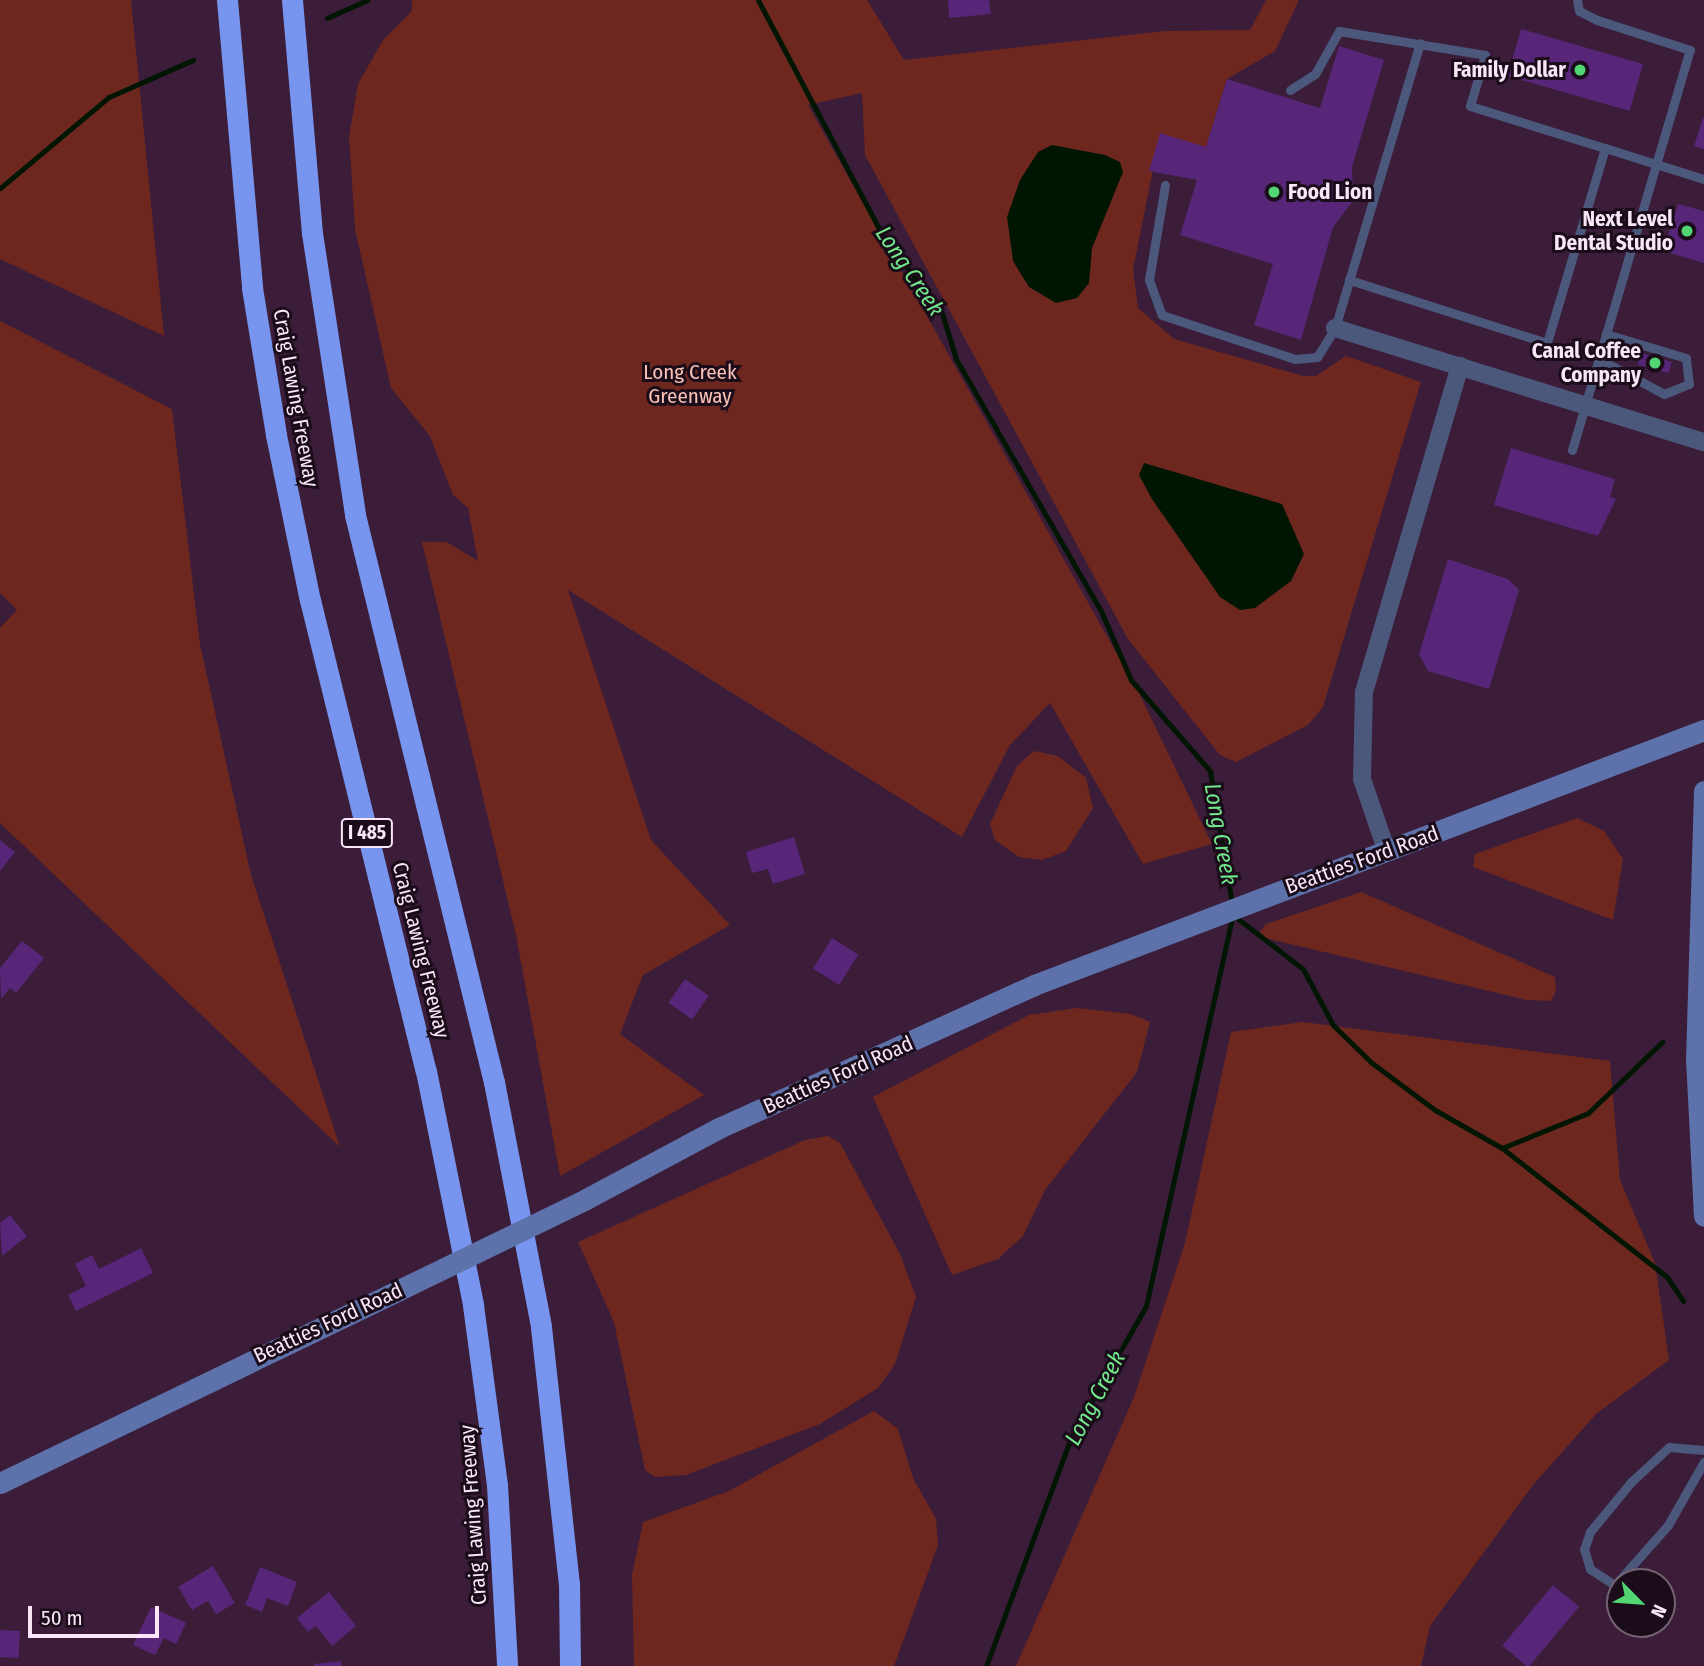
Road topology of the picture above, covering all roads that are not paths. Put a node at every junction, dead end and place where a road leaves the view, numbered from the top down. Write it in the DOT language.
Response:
graph roads {
  1 [pos="227,0"];
  2 [pos="292,0"];
  3 [pos="1577,0"];
  4 [pos="1420,43"];
  5 [pos="1290,90"];
  6 [pos="1605,148"];
  7 [pos="1655,164"];
  8 [pos="1704,179"];
  9 [pos="1165,185"];
  10 [pos="1349,280"];
  11 [pos="1335,327"];
  12 [pos="1606,334"];
  13 [pos="1599,359"];
  14 [pos="1460,366"];
  15 [pos="1586,404"];
  16 [pos="1704,442"];
  17 [pos="1572,450"];
  18 [pos="1704,730"];
  19 [pos="1704,791"];
  20 [pos="1387,852"];
  21 [pos="1704,1216"];
  22 [pos="1704,1450"];
  23 [pos="1704,1462"];
  24 [pos="0,1483"];
  25 [pos="507,1666"];
  26 [pos="570,1666"];
  1 -- 25 [label="highway, Craig Lawing Freeway / I 485"];
  2 -- 26 [label="highway, Craig Lawing Freeway"];
  3 -- 7 [label="lane"];
  4 -- 5 [label="lane"];
  4 -- 6 [label="lane"];
  4 -- 10 [label="lane"];
  6 -- 7 [label="lane"];
  6 -- 10 [label="lane"];
  7 -- 8 [label="lane"];
  7 -- 12 [label="lane"];
  9 -- 11 [label="lane"];
  10 -- 11 [label="lane"];
  11 -- 14 [label="street"];
  12 -- 13 [label="lane"];
  12 -- 13 [label="lane"];
  13 -- 15 [label="lane"];
  14 -- 15 [label="street"];
  14 -- 20 [label="street"];
  15 -- 16 [label="street"];
  15 -- 17 [label="lane"];
  18 -- 20 [label="main road, Beatties Ford Road"];
  19 -- 21 [label="main road"];
  20 -- 24 [label="main road, Beatties Ford Road, bridge"];
  22 -- 23 [label="lane"];
}
